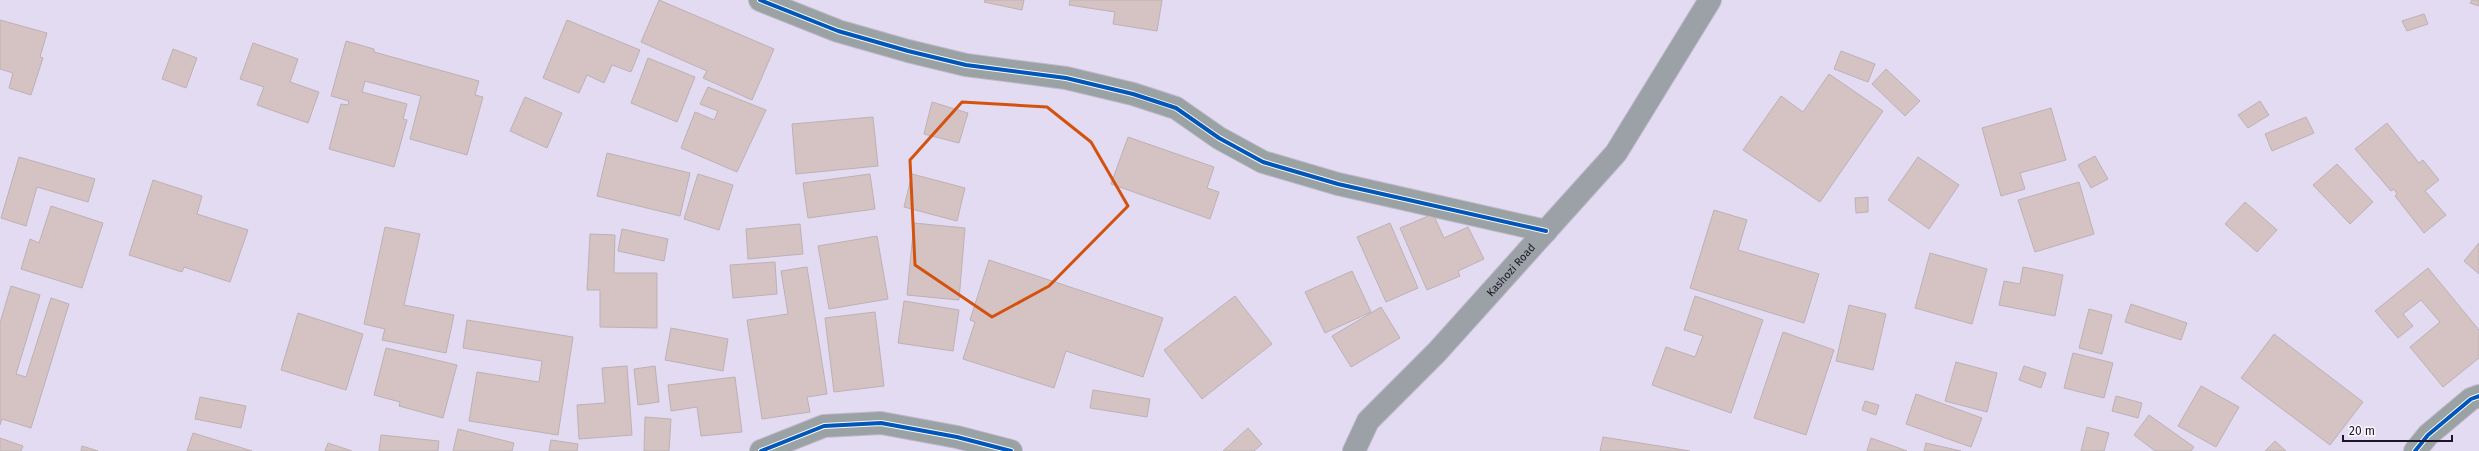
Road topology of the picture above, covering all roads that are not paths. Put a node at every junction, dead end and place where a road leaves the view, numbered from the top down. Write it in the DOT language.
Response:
graph roads {
  1 [pos="760,0"];
  2 [pos="1710,0"];
  3 [pos="1546,231"];
  4 [pos="2479,396"];
  5 [pos="760,451"];
  6 [pos="1011,451"];
  7 [pos="1354,451"];
  8 [pos="2415,451"];
  1 -- 3 [label="street"];
  2 -- 3 [label="main road, Kashozi Road"];
  3 -- 7 [label="main road, Kashozi Road"];
  4 -- 8 [label="street"];
  5 -- 6 [label="street"];
}
